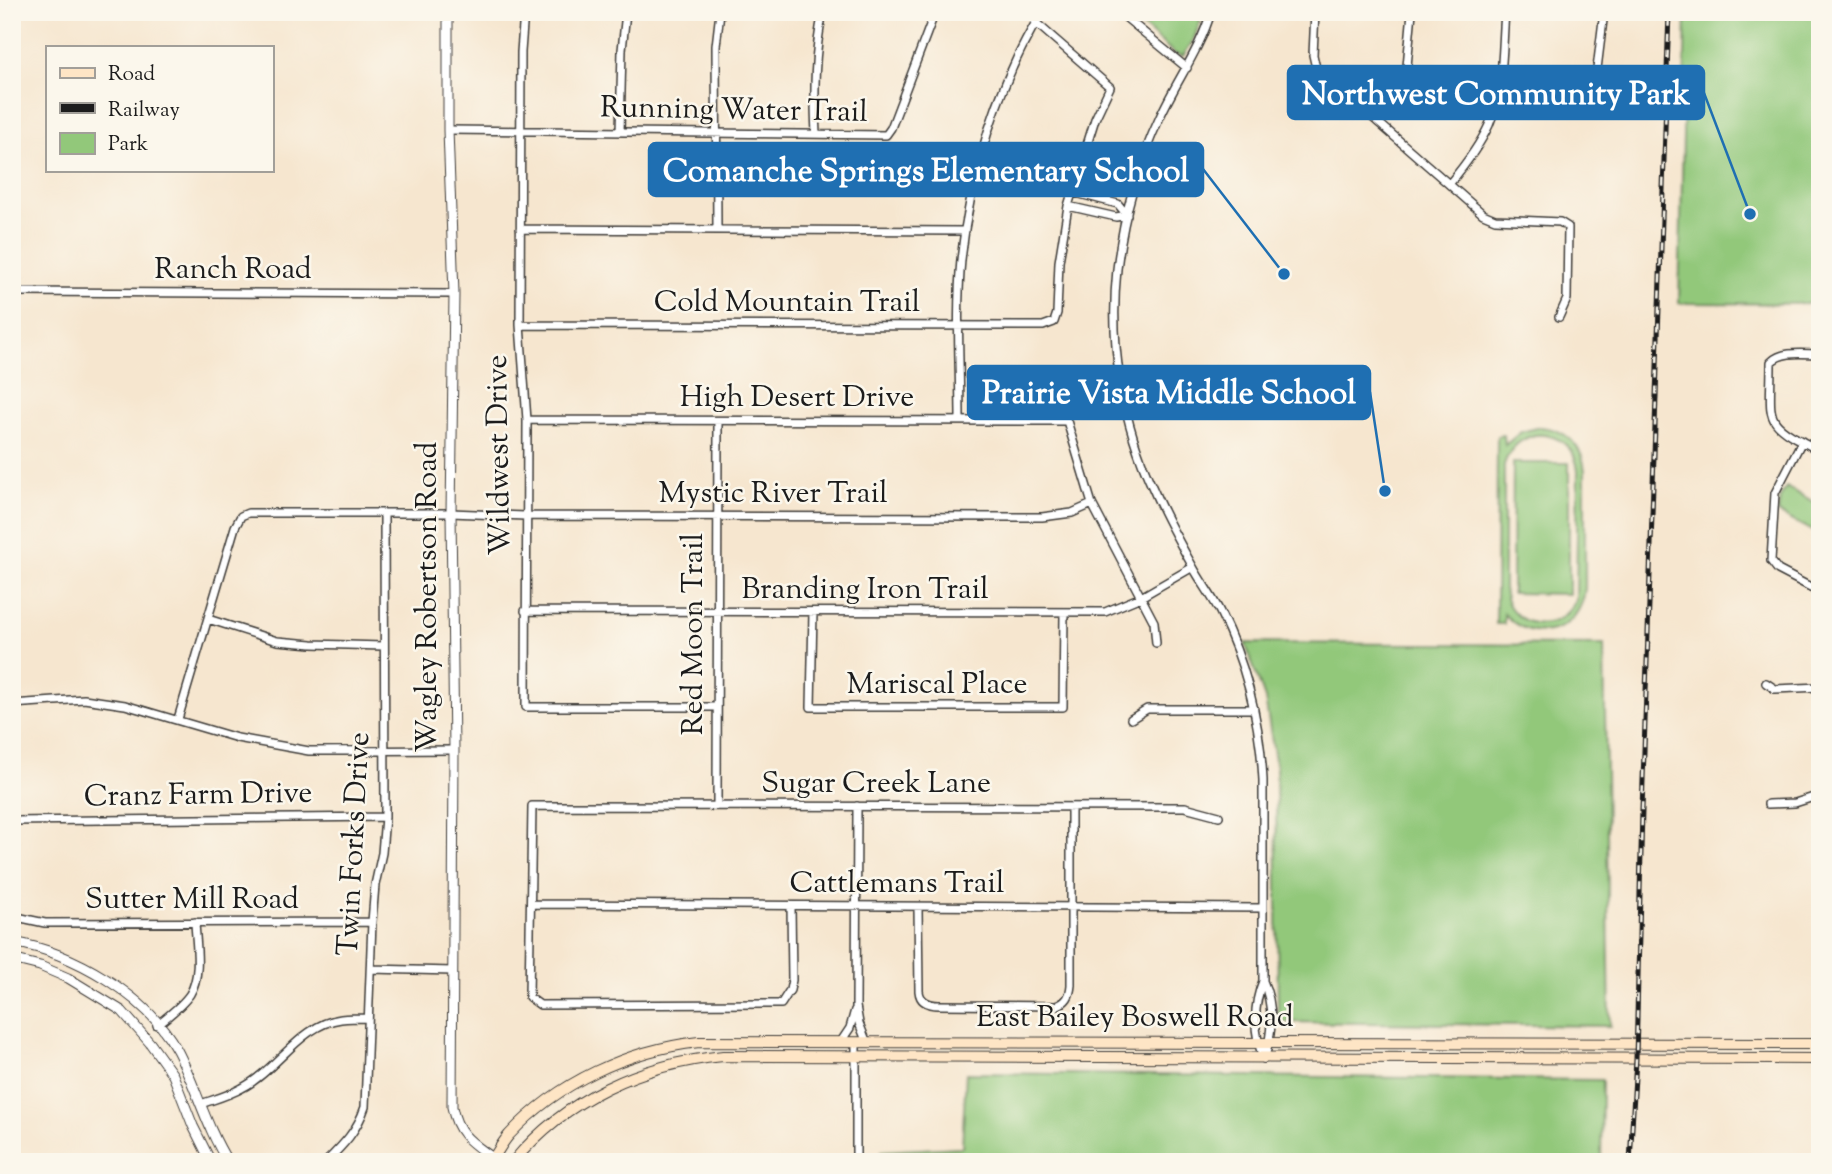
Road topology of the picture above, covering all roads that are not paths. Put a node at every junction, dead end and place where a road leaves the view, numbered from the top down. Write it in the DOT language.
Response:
graph roads {
  1 [pos="448,12"];
  2 [pos="524,12"];
  3 [pos="626,12"];
  4 [pos="720,12"];
  5 [pos="823,12"];
  6 [pos="934,12"];
  7 [pos="1041,12"];
  8 [pos="1119,12"];
  9 [pos="1211,12"];
  10 [pos="1315,12"];
  11 [pos="1412,12"];
  12 [pos="1505,12"];
  13 [pos="1604,12"];
  14 [pos="1035,22"];
  15 [pos="1187,68"];
  16 [pos="1500,73"];
  17 [pos="1377,120"];
  18 [pos="449,130"];
  19 [pos="521,132"];
  20 [pos="620,132"];
  21 [pos="716,132"];
  22 [pos="816,134"];
  23 [pos="1450,183"];
  24 [pos="1072,192"];
  25 [pos="1068,206"];
  26 [pos="1127,215"];
  27 [pos="520,229"];
  28 [pos="716,230"];
  29 [pos="965,231"];
  30 [pos="12,292"];
  31 [pos="454,294"];
  32 [pos="1559,317"];
  33 [pos="520,325"];
  34 [pos="960,326"];
  35 [pos="1820,354"];
  36 [pos="527,420"];
  37 [pos="718,421"];
  38 [pos="960,421"];
  39 [pos="1801,441"];
  40 [pos="1820,451"];
  41 [pos="1092,504"];
  42 [pos="451,513"];
  43 [pos="384,514"];
  44 [pos="525,516"];
  45 [pos="718,517"];
  46 [pos="1193,567"];
  47 [pos="1820,592"];
  48 [pos="1141,597"];
  49 [pos="525,611"];
  50 [pos="716,612"];
  51 [pos="813,612"];
  52 [pos="1064,613"];
  53 [pos="208,619"];
  54 [pos="1156,643"];
  55 [pos="383,646"];
  56 [pos="1766,683"];
  57 [pos="1820,687"];
  58 [pos="12,704"];
  59 [pos="716,707"];
  60 [pos="1253,709"];
  61 [pos="178,719"];
  62 [pos="1131,719"];
  63 [pos="454,750"];
  64 [pos="385,751"];
  65 [pos="1820,795"];
  66 [pos="1768,804"];
  67 [pos="717,806"];
  68 [pos="857,806"];
  69 [pos="1071,808"];
  70 [pos="1219,816"];
  71 [pos="385,817"];
  72 [pos="12,821"];
  73 [pos="531,904"];
  74 [pos="791,906"];
  75 [pos="857,906"];
  76 [pos="918,907"];
  77 [pos="1070,907"];
  78 [pos="1264,908"];
  79 [pos="12,916"];
  80 [pos="195,922"];
  81 [pos="372,922"];
  82 [pos="17,943"];
  83 [pos="15,959"];
  84 [pos="371,969"];
  85 [pos="453,971"];
  86 [pos="1263,981"];
  87 [pos="856,1006"];
  88 [pos="368,1018"];
  89 [pos="157,1025"];
  90 [pos="144,1036"];
  91 [pos="1256,1041"];
  92 [pos="1270,1042"];
  93 [pos="1443,1042"];
  94 [pos="839,1043"];
  95 [pos="862,1044"];
  96 [pos="1820,1044"];
  97 [pos="1742,1045"];
  98 [pos="856,1056"];
  99 [pos="1264,1059"];
  100 [pos="1443,1059"];
  101 [pos="1742,1059"];
  102 [pos="1820,1059"];
  103 [pos="201,1104"];
  104 [pos="186,1109"];
  105 [pos="494,1161"];
  106 [pos="211,1162"];
  107 [pos="228,1162"];
  108 [pos="326,1162"];
  109 [pos="513,1162"];
  110 [pos="856,1162"];
  1 -- 18 [label="street, Wagley Robertson Road"];
  2 -- 19 [label="street, Wildwest Drive"];
  3 -- 20 [label="street"];
  4 -- 21 [label="street"];
  5 -- 22 [label="street"];
  6 -- 22 [label="street, Running Water Trail"];
  7 -- 14 [label="street"];
  8 -- 15 [label="street"];
  9 -- 15 [label="street"];
  10 -- 17 [label="street"];
  11 -- 17 [label="street"];
  12 -- 16 [label="street"];
  13 -- 16 [label="street"];
  14 -- 24 [label="street"];
  14 -- 29 [label="street"];
  15 -- 26 [label="street"];
  16 -- 23 [label="street"];
  17 -- 23 [label="street"];
  18 -- 19 [label="street, Running Water Trail"];
  18 -- 31 [label="street, Wagley Robertson Road"];
  19 -- 20 [label="street, Running Water Trail"];
  19 -- 27 [label="street, Wildwest Drive"];
  20 -- 21 [label="street, Running Water Trail"];
  21 -- 22 [label="street, Running Water Trail"];
  21 -- 28 [label="street"];
  23 -- 32 [label="street"];
  24 -- 25 [label="street"];
  24 -- 26 [label="street"];
  25 -- 26 [label="street"];
  25 -- 34 [label="street, Cold Mountain Trail"];
  26 -- 46 [label="street"];
  27 -- 28 [label="street"];
  27 -- 33 [label="street, Wildwest Drive"];
  28 -- 29 [label="street"];
  29 -- 34 [label="street"];
  30 -- 31 [label="street, Ranch Road"];
  31 -- 42 [label="street, Wagley Robertson Road"];
  33 -- 34 [label="street, Cold Mountain Trail"];
  33 -- 36 [label="street, Wildwest Drive"];
  34 -- 38 [label="street"];
  35 -- 39 [label="street"];
  36 -- 37 [label="street, High Desert Drive"];
  36 -- 44 [label="street, Wildwest Drive"];
  37 -- 38 [label="street, High Desert Drive"];
  37 -- 45 [label="street, Red Moon Trail"];
  38 -- 41 [label="street, High Desert Drive"];
  39 -- 40 [label="street"];
  39 -- 47 [label="street"];
  41 -- 45 [label="street, Mystic River Trail"];
  41 -- 48 [label="street"];
  42 -- 43 [label="street, Mystic River Trail"];
  42 -- 44 [label="street, Mystic River Trail"];
  42 -- 63 [label="street, Wagley Robertson Road"];
  43 -- 53 [label="street, Mystic River Trail"];
  43 -- 55 [label="street, Twin Forks Drive"];
  44 -- 45 [label="street, Mystic River Trail"];
  44 -- 49 [label="street, Wildwest Drive"];
  45 -- 50 [label="street, Red Moon Trail"];
  46 -- 48 [label="street, Branding Iron Trail"];
  46 -- 60 [label="street"];
  48 -- 52 [label="street, Branding Iron Trail"];
  48 -- 54 [label="street"];
  49 -- 50 [label="street, Branding Iron Trail"];
  49 -- 59 [label="street, Wildwest Drive"];
  50 -- 51 [label="street, Branding Iron Trail"];
  50 -- 59 [label="street, Red Moon Trail"];
  51 -- 52 [label="street, Branding Iron Trail"];
  51 -- 52 [label="street, Mariscal Place"];
  53 -- 55 [label="street"];
  53 -- 61 [label="street"];
  55 -- 64 [label="street, Twin Forks Drive"];
  56 -- 57 [label="street"];
  58 -- 61 [label="street"];
  59 -- 67 [label="street, Red Moon Trail"];
  60 -- 62 [label="street"];
  60 -- 78 [label="street"];
  61 -- 64 [label="street"];
  63 -- 64 [label="street"];
  63 -- 85 [label="street, Wagley Robertson Road"];
  64 -- 71 [label="street, Twin Forks Drive"];
  65 -- 66 [label="street"];
  67 -- 68 [label="street, Sugar Creek Lane"];
  67 -- 73 [label="street, Sugar Creek Lane"];
  68 -- 69 [label="street, Sugar Creek Lane"];
  68 -- 75 [label="street"];
  69 -- 70 [label="street, Sugar Creek Lane"];
  69 -- 77 [label="street"];
  71 -- 72 [label="street, Cranz Farm Drive"];
  71 -- 81 [label="street, Twin Forks Drive"];
  73 -- 74 [label="street, Cattlemans Trail"];
  73 -- 74 [label="street"];
  74 -- 75 [label="street, Cattlemans Trail"];
  75 -- 76 [label="street, Cattlemans Trail"];
  75 -- 87 [label="street"];
  76 -- 77 [label="street, Cattlemans Trail"];
  76 -- 77 [label="street"];
  77 -- 78 [label="street, Cattlemans Trail"];
  78 -- 86 [label="street"];
  79 -- 80 [label="street, Sutter Mill Road"];
  80 -- 81 [label="street, Sutter Mill Road"];
  80 -- 89 [label="street"];
  81 -- 84 [label="street, Twin Forks Drive"];
  82 -- 83 [label="street"];
  82 -- 89 [label="street"];
  83 -- 90 [label="street"];
  84 -- 85 [label="street"];
  84 -- 88 [label="street, Twin Forks Drive"];
  85 -- 105 [label="street, Wagley Robertson Road"];
  86 -- 91 [label="street"];
  86 -- 92 [label="street"];
  87 -- 94 [label="street"];
  87 -- 95 [label="street"];
  88 -- 103 [label="street"];
  88 -- 108 [label="street, Twin Forks Drive"];
  89 -- 90 [label="street"];
  89 -- 103 [label="street"];
  90 -- 104 [label="street"];
  91 -- 92 [label="main road, East Bailey Boswell Road"];
  91 -- 95 [label="main road, East Bailey Boswell Road"];
  91 -- 99 [label="street"];
  92 -- 93 [label="main road, East Bailey Boswell Road"];
  92 -- 99 [label="street"];
  93 -- 97 [label="main road, East Bailey Boswell Road"];
  93 -- 100 [label="main road"];
  94 -- 95 [label="main road, East Bailey Boswell Road"];
  94 -- 105 [label="main road, East Bailey Boswell Road"];
  95 -- 98 [label="street"];
  96 -- 97 [label="main road, East Bailey Boswell Road"];
  97 -- 101 [label="main road"];
  98 -- 99 [label="main road, East Bailey Boswell Road"];
  98 -- 109 [label="main road, East Bailey Boswell Road"];
  98 -- 110 [label="street"];
  99 -- 100 [label="main road, East Bailey Boswell Road"];
  100 -- 101 [label="main road, East Bailey Boswell Road"];
  101 -- 102 [label="main road, East Bailey Boswell Road"];
  103 -- 104 [label="street"];
  103 -- 107 [label="street"];
  104 -- 106 [label="street"];
}
